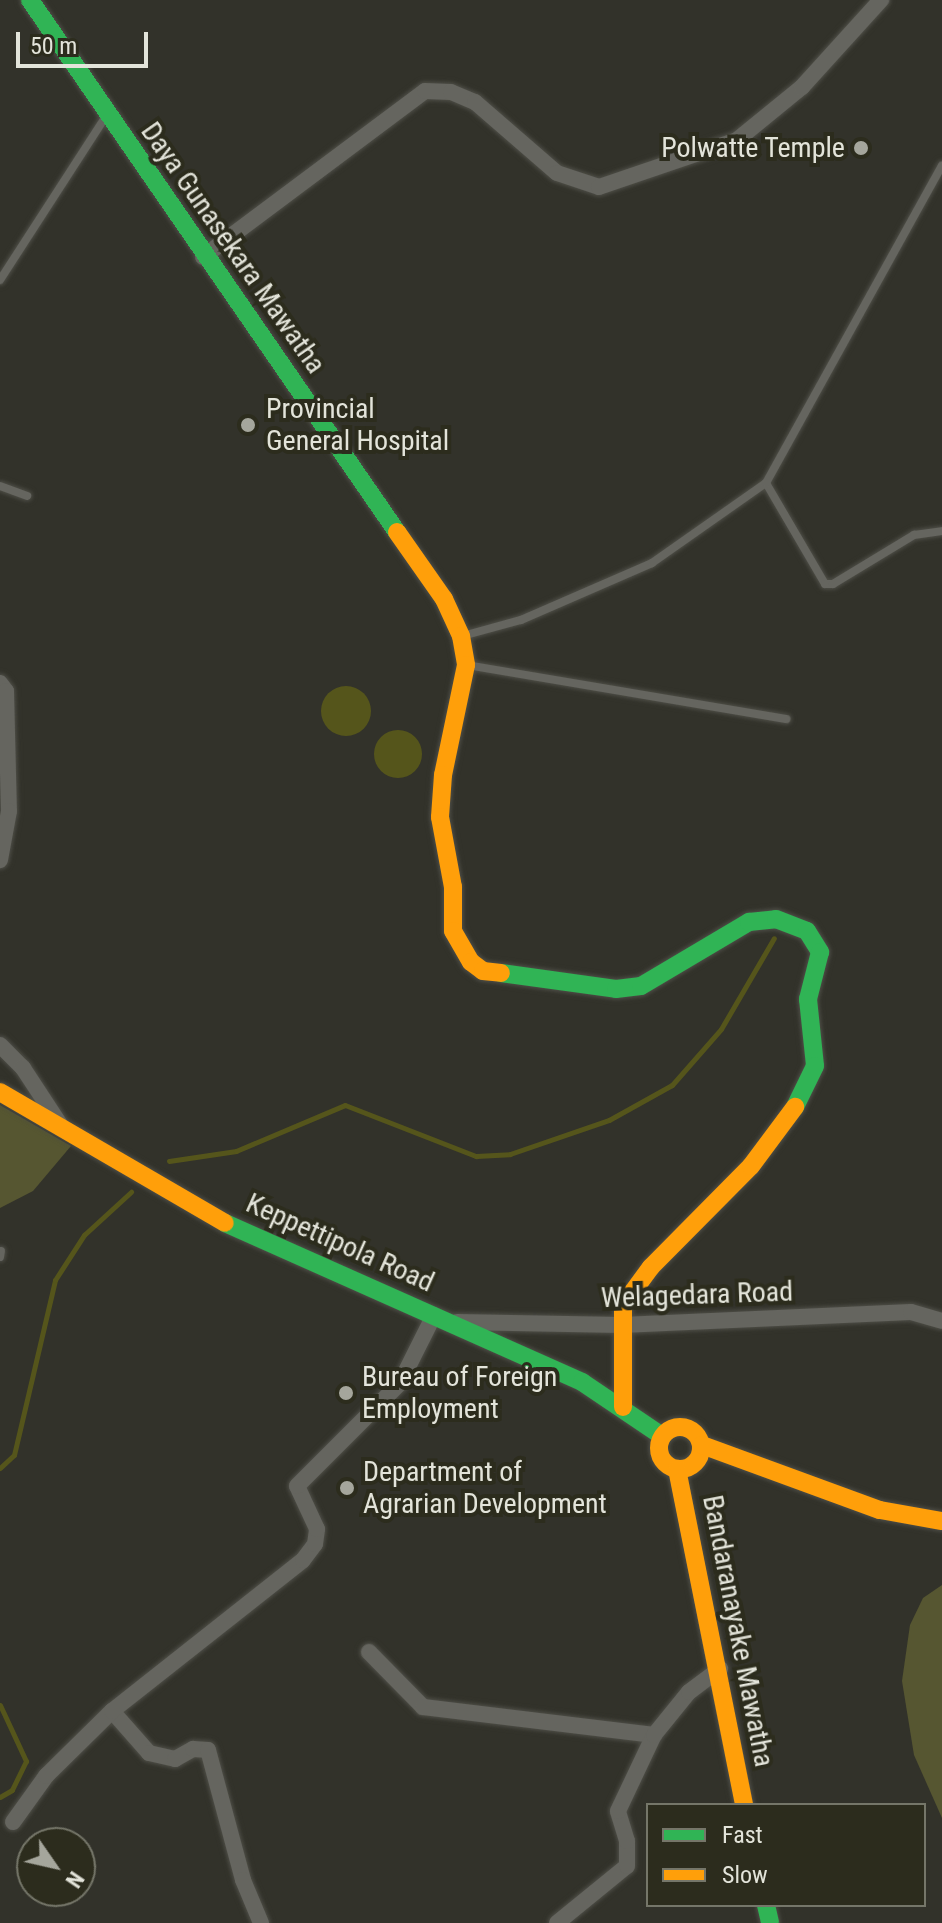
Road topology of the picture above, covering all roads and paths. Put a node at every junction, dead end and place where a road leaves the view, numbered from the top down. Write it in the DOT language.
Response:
graph roads {
  1 [pos="30,0"];
  2 [pos="881,0"];
  3 [pos="106,116"];
  4 [pos="942,165"];
  5 [pos="203,257"];
  6 [pos="0,280"];
  7 [pos="766,483"];
  8 [pos="0,486"];
  9 [pos="27,496"];
  10 [pos="942,531"];
  11 [pos="461,636"];
  12 [pos="466,665"];
  13 [pos="0,683"];
  14 [pos="786,719"];
  15 [pos="0,860"];
  16 [pos="0,1045"];
  17 [pos="0,1092"];
  18 [pos="63,1131"];
  19 [pos="434,1315"];
  20 [pos="453,1321"];
  21 [pos="942,1321"];
  22 [pos="622,1325"];
  23 [pos="623,1407"];
  24 [pos="662,1436"];
  25 [pos="702,1445"];
  26 [pos="677,1469"];
  27 [pos="942,1521"];
  28 [pos="369,1652"];
  29 [pos="720,1669"];
  30 [pos="112,1711"];
  31 [pos="654,1735"];
  32 [pos="744,1803"];
  33 [pos="13,1822"];
  34 [pos="261,1923"];
  35 [pos="557,1923"];
  1 -- 3 [label="street, Daya Gunasekara Mawatha"];
  2 -- 5 [label="street"];
  3 -- 5 [label="street, Daya Gunasekara Mawatha"];
  3 -- 6 [label="lane"];
  4 -- 7 [label="lane"];
  5 -- 11 [label="street, Daya Gunasekara Mawatha"];
  7 -- 10 [label="lane"];
  7 -- 11 [label="lane"];
  8 -- 9 [label="lane"];
  11 -- 12 [label="street, Daya Gunasekara Mawatha"];
  12 -- 14 [label="lane"];
  12 -- 22 [label="street, Daya Gunasekara Mawatha"];
  13 -- 15 [label="street"];
  16 -- 18 [label="street"];
  17 -- 18 [label="street, Keppettipola Road"];
  18 -- 19 [label="street, Keppettipola Road"];
  19 -- 20 [label="street, Keppettipola Road"];
  19 -- 30 [label="street"];
  20 -- 22 [label="street, Welagedara Road"];
  20 -- 23 [label="street, Keppettipola Road"];
  21 -- 22 [label="street, Welagedara Road"];
  22 -- 23 [label="street, Daya Gunasekara Mawatha"];
  23 -- 24 [label="street, Keppettipola Road"];
  24 -- 25 [label="street"];
  24 -- 26 [label="street"];
  25 -- 26 [label="street"];
  25 -- 27 [label="street"];
  26 -- 29 [label="street, Bandaranayake Mawatha"];
  28 -- 31 [label="street"];
  29 -- 31 [label="street"];
  29 -- 32 [label="street, Bandaranayake Mawatha"];
  30 -- 33 [label="street"];
  30 -- 34 [label="street"];
  31 -- 35 [label="street"];
}
